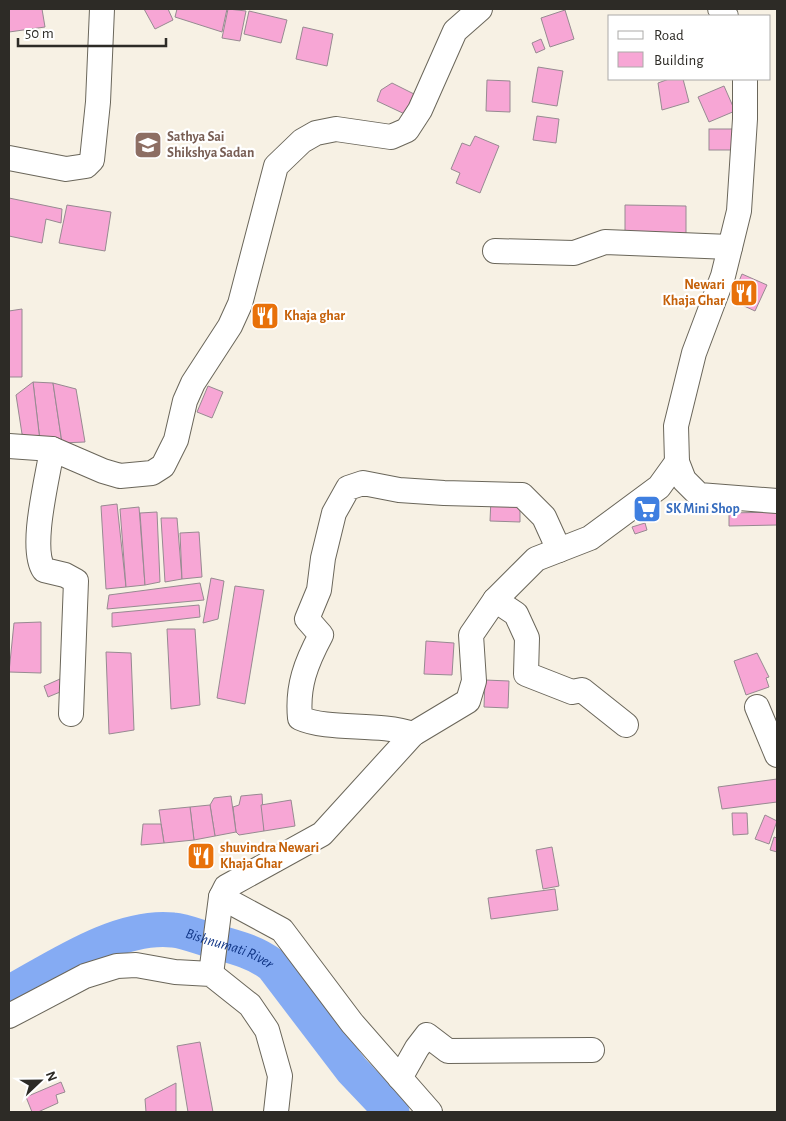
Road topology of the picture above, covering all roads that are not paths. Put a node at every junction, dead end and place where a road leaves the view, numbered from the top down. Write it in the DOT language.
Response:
graph roads {
  1 [pos="102,9"];
  2 [pos="480,9"];
  3 [pos="746,80"];
  4 [pos="9,158"];
  5 [pos="730,247"];
  6 [pos="495,251"];
  7 [pos="9,446"];
  8 [pos="52,449"];
  9 [pos="677,462"];
  10 [pos="777,501"];
  11 [pos="559,550"];
  12 [pos="495,600"];
  13 [pos="757,707"];
  14 [pos="70,714"];
  15 [pos="626,725"];
  16 [pos="413,734"];
  17 [pos="777,755"];
  18 [pos="221,905"];
  19 [pos="211,974"];
  20 [pos="9,1016"];
  21 [pos="592,1050"];
  22 [pos="400,1078"];
  23 [pos="276,1112"];
  24 [pos="430,1112"];
  1 -- 4 [label="street"];
  2 -- 8 [label="street"];
  3 -- 5 [label="street"];
  5 -- 6 [label="street"];
  5 -- 9 [label="street"];
  7 -- 8 [label="street"];
  8 -- 14 [label="street"];
  9 -- 10 [label="street"];
  9 -- 11 [label="street"];
  11 -- 12 [label="street"];
  11 -- 16 [label="street"];
  12 -- 15 [label="street"];
  12 -- 16 [label="street"];
  13 -- 17 [label="street"];
  16 -- 18 [label="street"];
  18 -- 19 [label="street"];
  18 -- 22 [label="street"];
  19 -- 20 [label="street"];
  19 -- 23 [label="street"];
  21 -- 22 [label="street"];
  22 -- 24 [label="street"];
}
